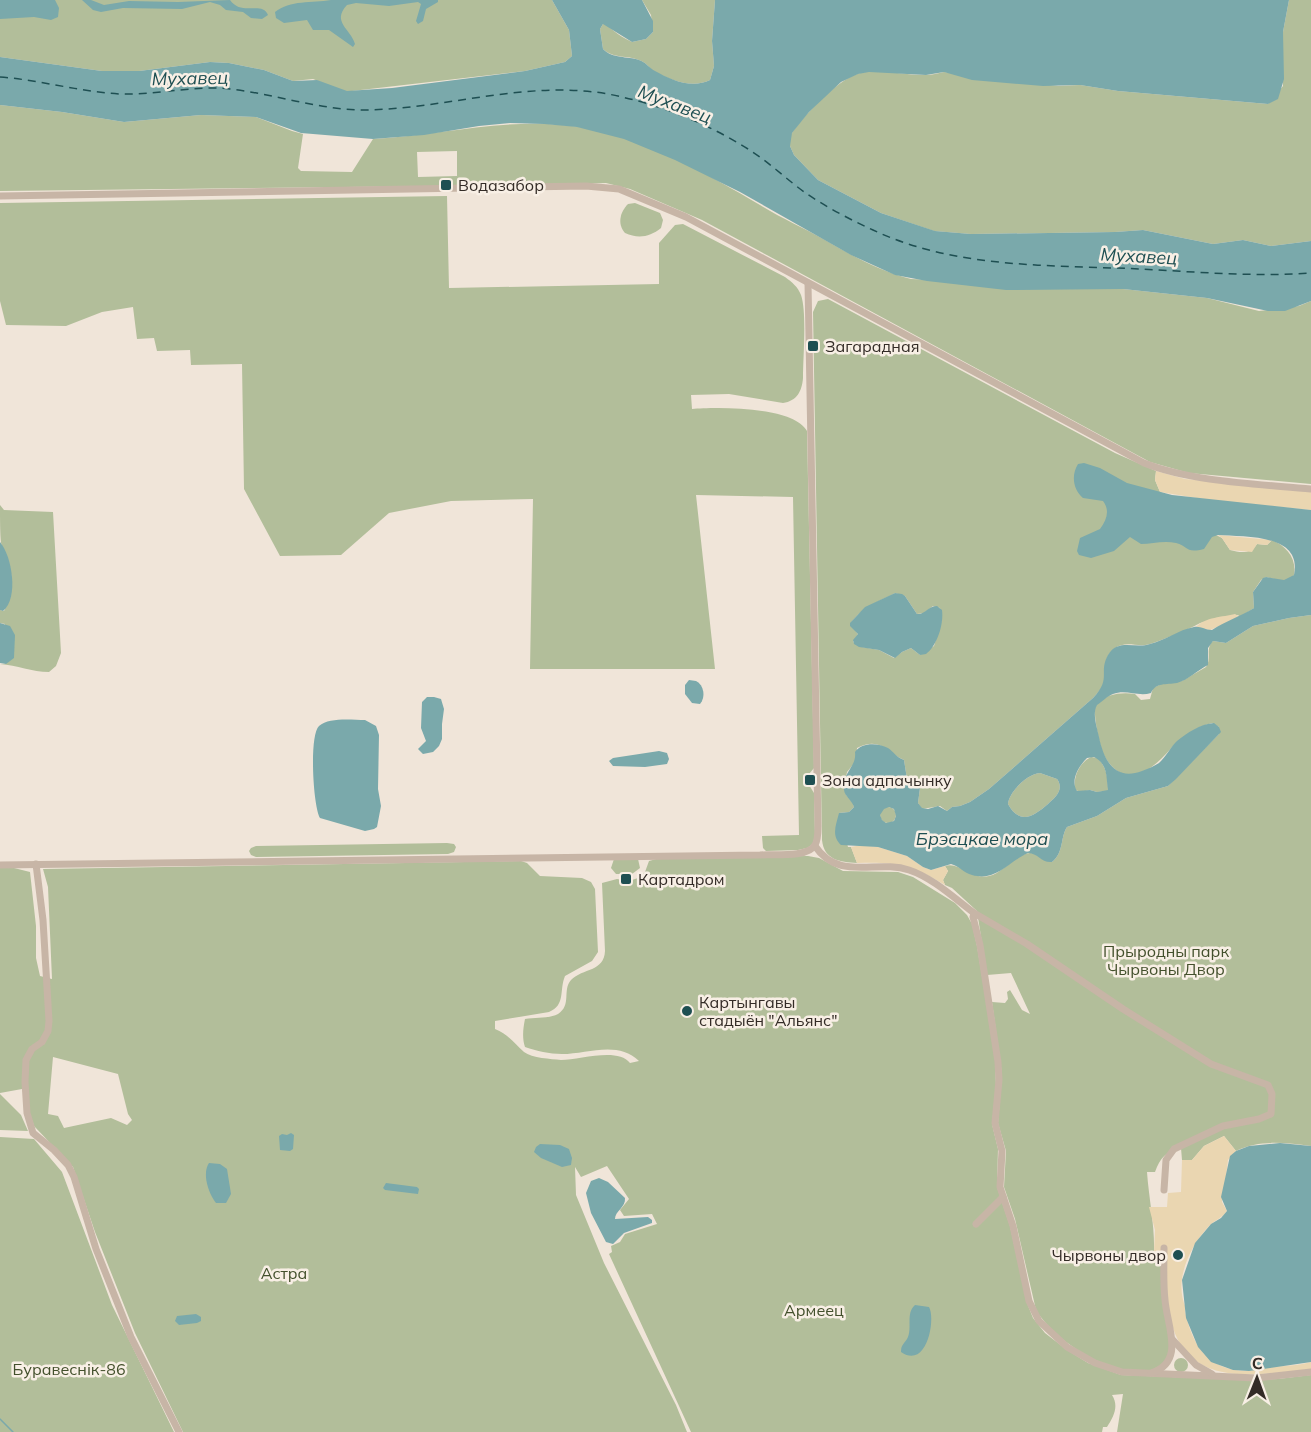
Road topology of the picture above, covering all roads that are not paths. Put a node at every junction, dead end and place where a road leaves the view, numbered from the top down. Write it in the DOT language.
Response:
graph roads {
  1 [pos="0,196"];
  2 [pos="808,283"];
  3 [pos="1311,489"];
  4 [pos="815,846"];
  5 [pos="36,864"];
  6 [pos="0,865"];
  7 [pos="974,913"];
  8 [pos="1164,1190"];
  9 [pos="1003,1197"];
  10 [pos="976,1224"];
  11 [pos="1164,1248"];
  12 [pos="1172,1339"];
  13 [pos="1311,1372"];
  14 [pos="1148,1374"];
  15 [pos="1216,1376"];
  16 [pos="178,1432"];
  1 -- 2 [label="street"];
  2 -- 3 [label="street"];
  2 -- 4 [label="street"];
  4 -- 5 [label="street"];
  4 -- 7 [label="street"];
  5 -- 6 [label="street"];
  5 -- 16 [label="street"];
  7 -- 8 [label="street"];
  7 -- 9 [label="street"];
  9 -- 10 [label="street"];
  9 -- 14 [label="street"];
  11 -- 12 [label="street"];
  12 -- 14 [label="street"];
  12 -- 15 [label="street"];
  13 -- 15 [label="street"];
  14 -- 15 [label="street"];
}
